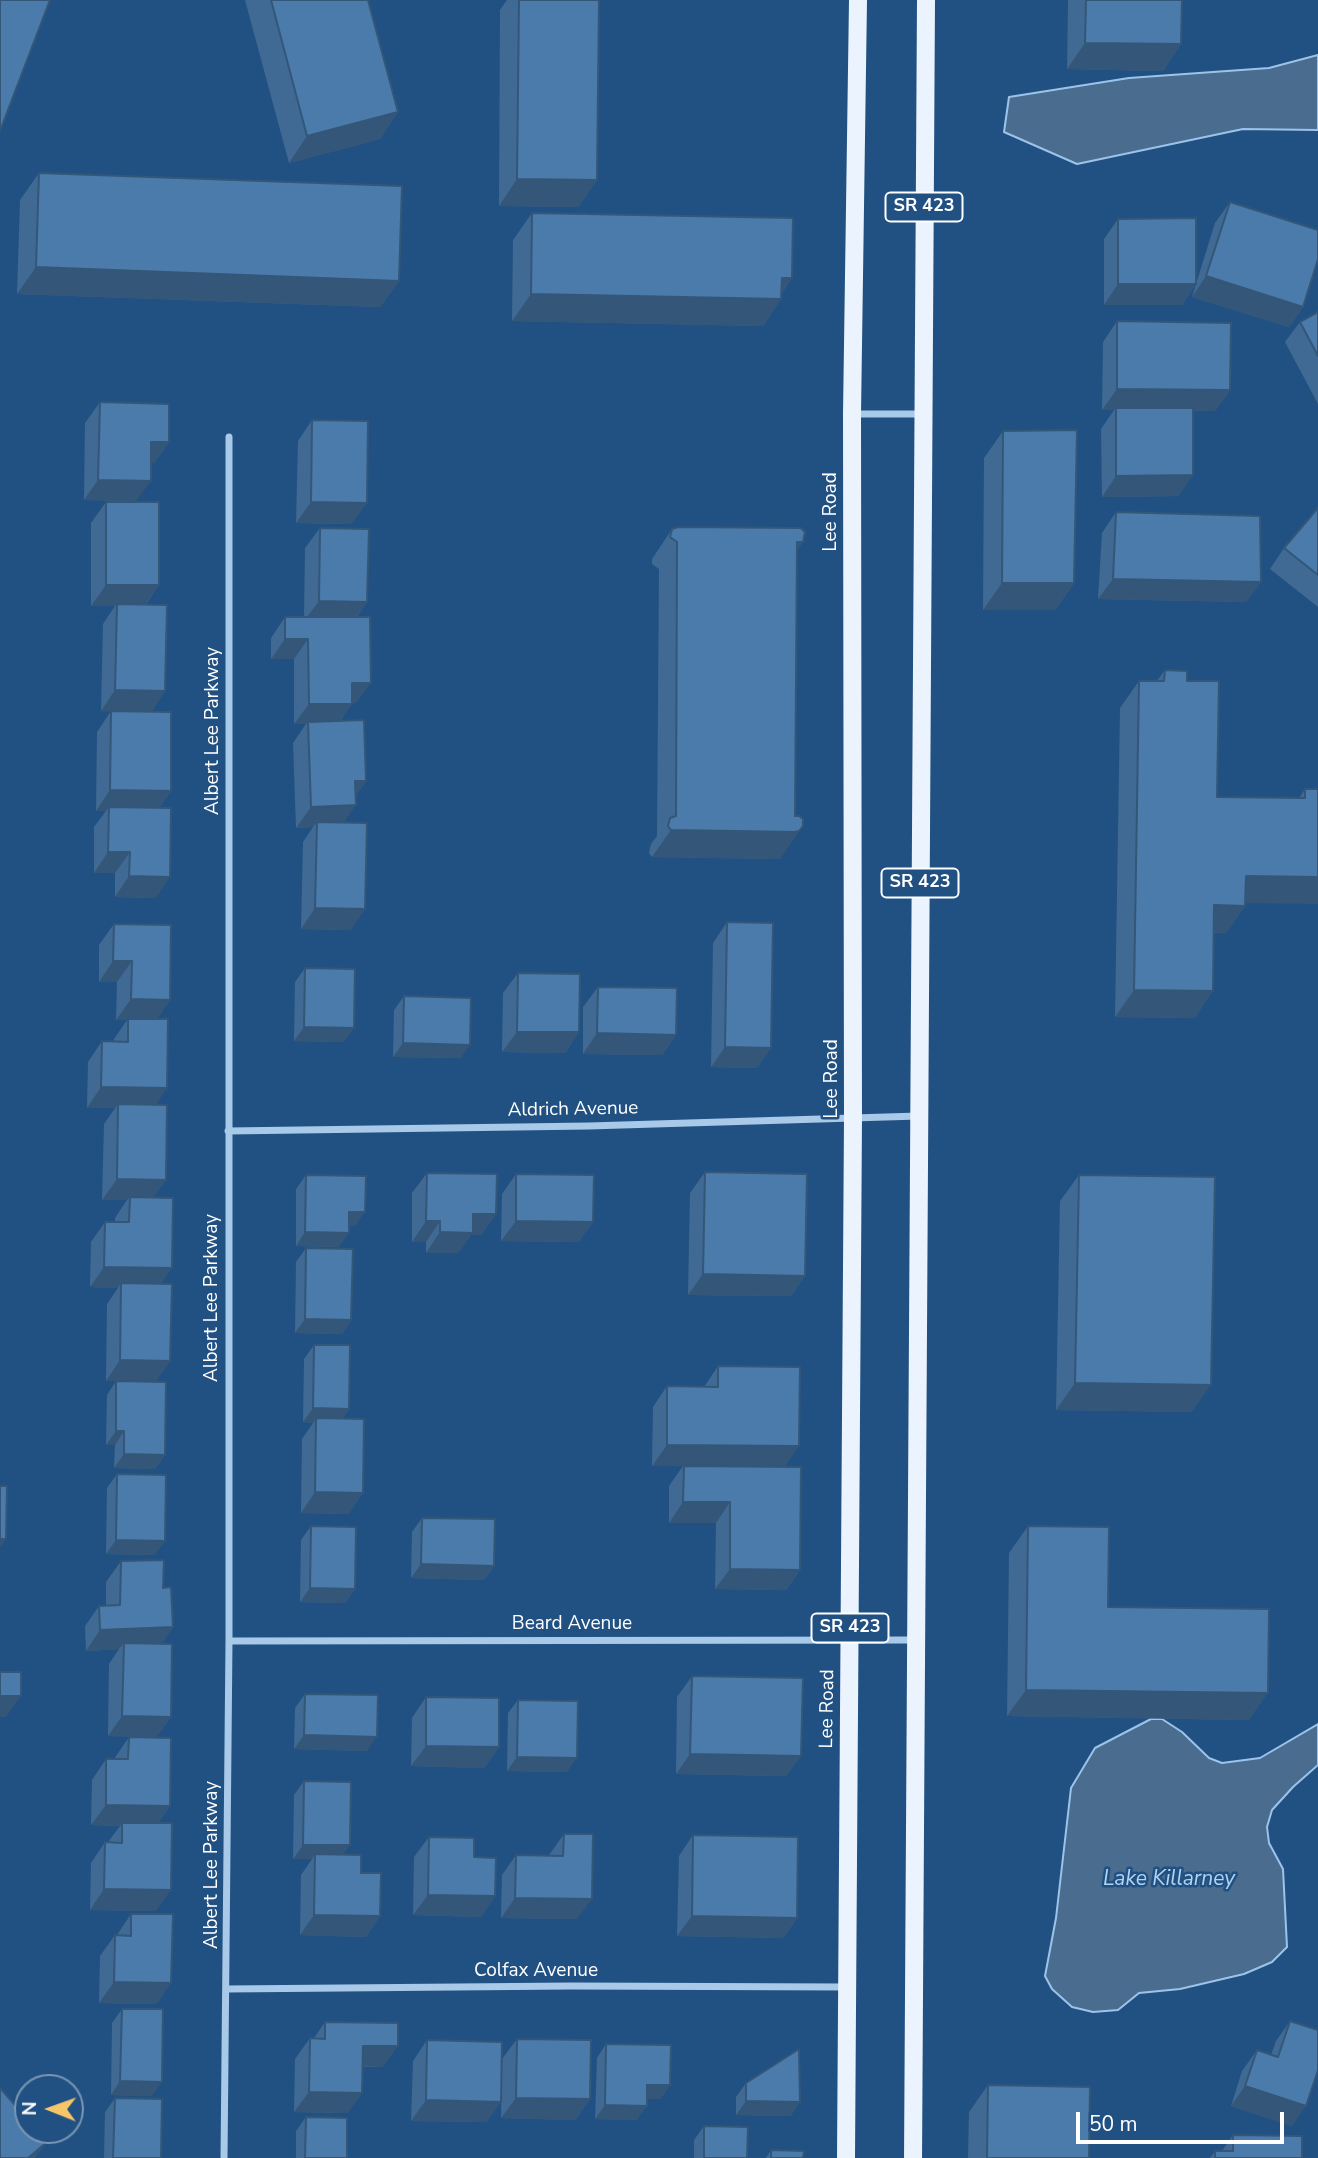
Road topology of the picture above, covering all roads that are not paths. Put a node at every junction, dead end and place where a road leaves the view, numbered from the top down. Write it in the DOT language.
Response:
graph roads {
  1 [pos="858,0"];
  2 [pos="926,0"];
  3 [pos="852,414"];
  4 [pos="922,414"];
  5 [pos="229,437"];
  6 [pos="919,1116"];
  7 [pos="853,1118"];
  8 [pos="228,1132"];
  9 [pos="915,1640"];
  10 [pos="229,1641"];
  11 [pos="850,1641"];
  12 [pos="846,1987"];
  13 [pos="227,1989"];
  14 [pos="224,2158"];
  15 [pos="846,2158"];
  16 [pos="913,2158"];
  1 -- 3 [label="main road, Lee Road / SR 423"];
  2 -- 4 [label="main road, SR 423"];
  3 -- 4 [label="street"];
  3 -- 7 [label="main road, Lee Road / SR 423"];
  4 -- 6 [label="main road, SR 423"];
  5 -- 8 [label="street, Albert Lee Parkway"];
  6 -- 7 [label="street, Aldrich Avenue"];
  6 -- 9 [label="main road, SR 423"];
  7 -- 8 [label="street, Aldrich Avenue"];
  7 -- 11 [label="main road, Lee Road / SR 423"];
  8 -- 10 [label="street, Albert Lee Parkway"];
  9 -- 11 [label="street, Beard Avenue"];
  9 -- 16 [label="main road, SR 423"];
  10 -- 11 [label="street, Beard Avenue"];
  10 -- 13 [label="street, Albert Lee Parkway"];
  11 -- 12 [label="main road, Lee Road / SR 423"];
  12 -- 13 [label="street, Colfax Avenue"];
  12 -- 15 [label="main road, Lee Road / SR 423"];
  13 -- 14 [label="street, Albert Lee Parkway"];
}
